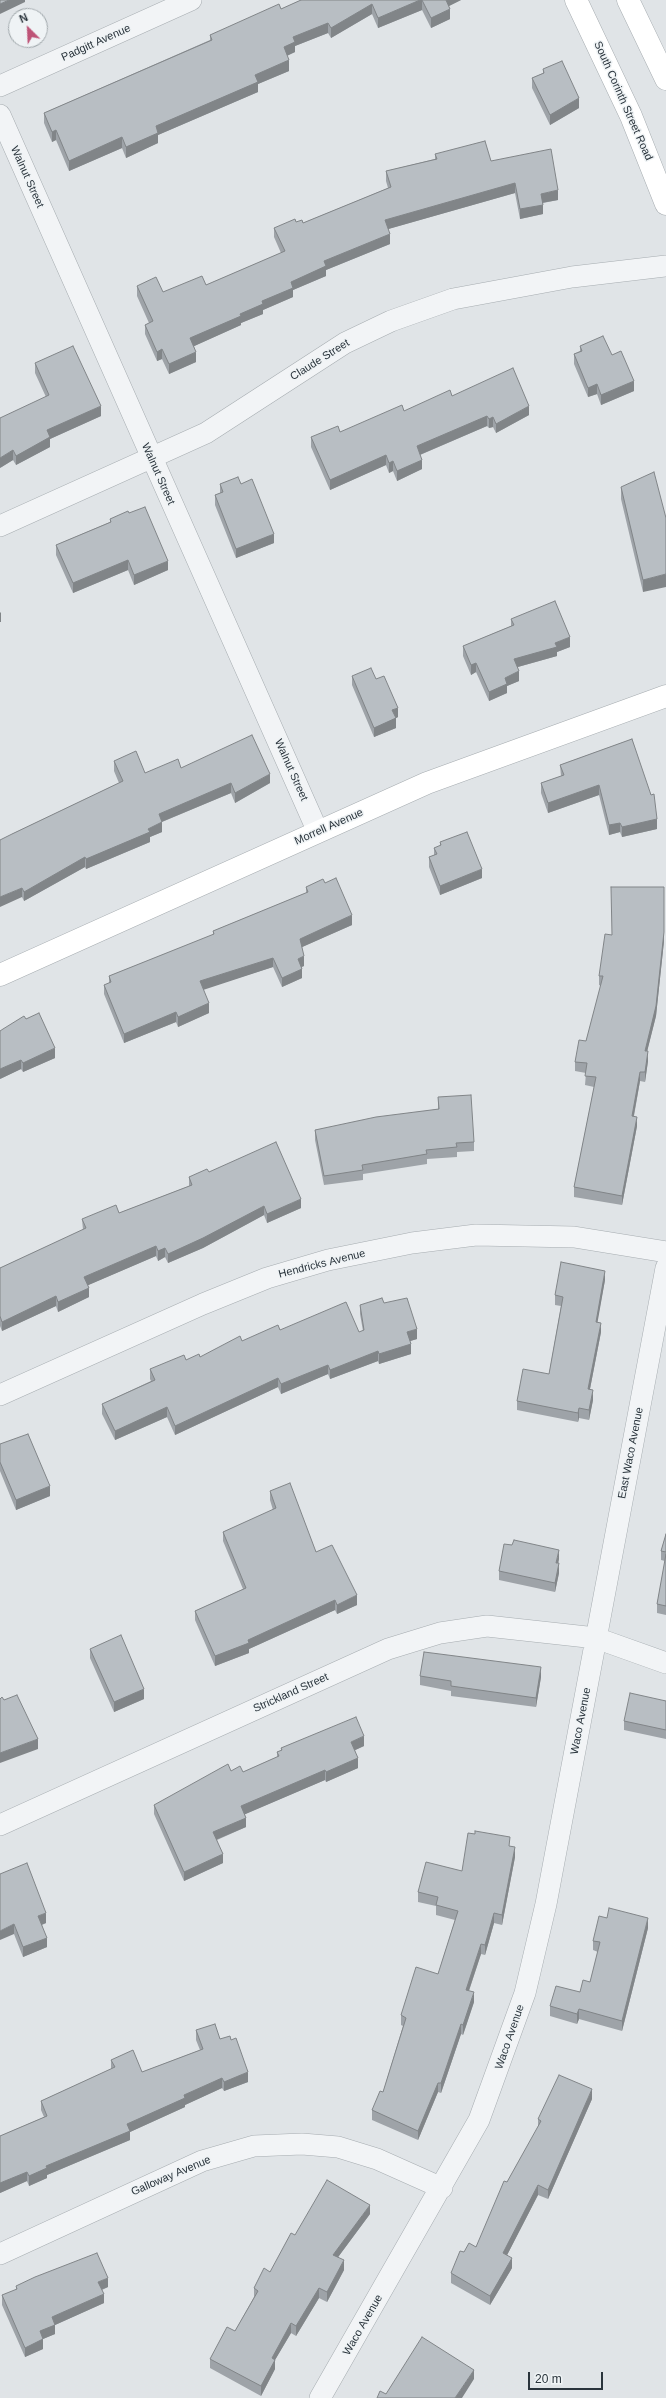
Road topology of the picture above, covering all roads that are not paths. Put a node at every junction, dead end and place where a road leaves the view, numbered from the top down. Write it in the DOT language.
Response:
graph roads {
  1 [pos="191,0"];
  2 [pos="576,0"];
  3 [pos="628,0"];
  4 [pos="666,79"];
  5 [pos="0,86"];
  6 [pos="0,115"];
  7 [pos="657,154"];
  8 [pos="666,204"];
  9 [pos="666,266"];
  10 [pos="152,459"];
  11 [pos="0,526"];
  12 [pos="666,697"];
  13 [pos="318,832"];
  14 [pos="0,975"];
  15 [pos="666,1252"];
  16 [pos="666,1268"];
  17 [pos="0,1395"];
  18 [pos="596,1638"];
  19 [pos="666,1663"];
  20 [pos="0,1825"];
  21 [pos="442,2188"];
  22 [pos="0,2254"];
  23 [pos="320,2398"];
  1 -- 5 [label="street, Padgitt Avenue"];
  2 -- 7 [label="street, South Corinth Street Road"];
  3 -- 4 [label="street"];
  6 -- 10 [label="street, Walnut Street"];
  7 -- 8 [label="street, South Corinth Street Road"];
  9 -- 10 [label="street, Claude Street"];
  10 -- 11 [label="street, Claude Street"];
  10 -- 13 [label="street, Walnut Street"];
  12 -- 13 [label="street, Morrell Avenue"];
  13 -- 14 [label="street, Morrell Avenue"];
  15 -- 17 [label="street, Hendricks Avenue"];
  16 -- 18 [label="street, East Waco Avenue"];
  18 -- 19 [label="street, Strickland Street"];
  18 -- 20 [label="street, Strickland Street"];
  18 -- 21 [label="street, Waco Avenue"];
  21 -- 22 [label="street, Galloway Avenue"];
  21 -- 23 [label="street, Waco Avenue"];
}
